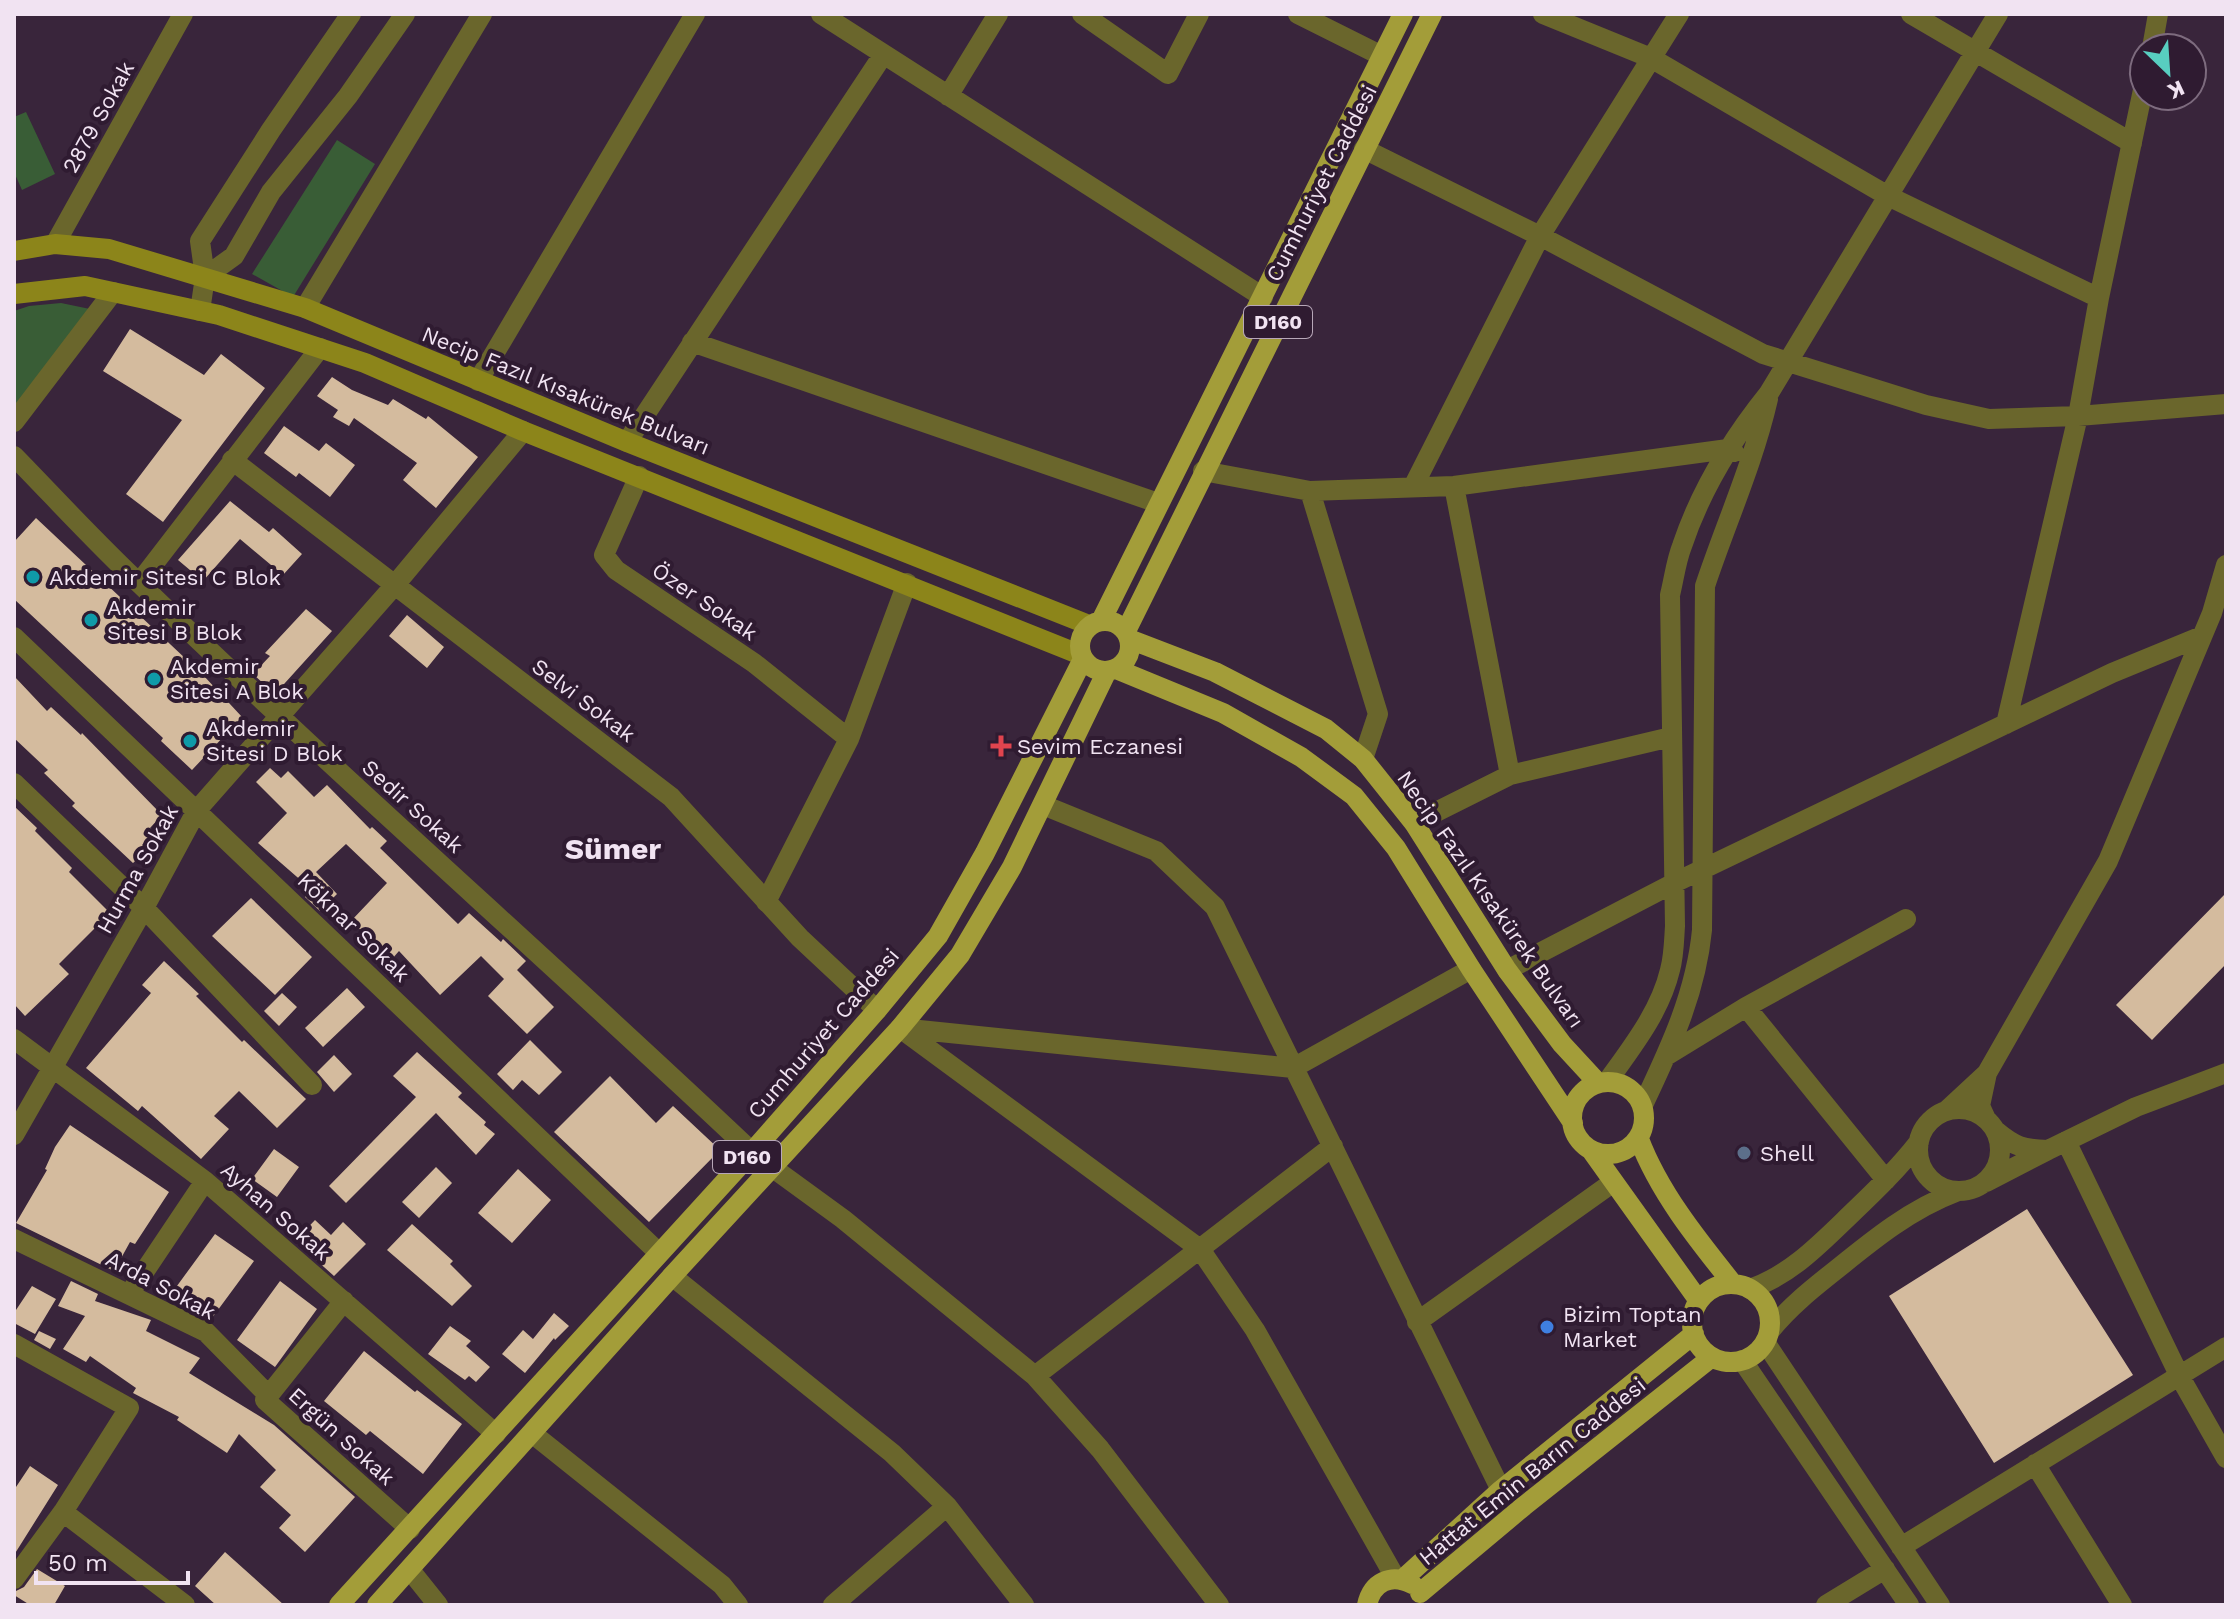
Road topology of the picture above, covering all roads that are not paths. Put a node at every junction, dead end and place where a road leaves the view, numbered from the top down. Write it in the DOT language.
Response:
graph roads {
  1 [pos="183,14"];
  2 [pos="351,14"];
  3 [pos="405,14"];
  4 [pos="482,14"];
  5 [pos="695,14"];
  6 [pos="821,14"];
  7 [pos="998,14"];
  8 [pos="1082,14"];
  9 [pos="1199,14"];
  10 [pos="1298,14"];
  11 [pos="1403,14"];
  12 [pos="1432,14"];
  13 [pos="1543,14"];
  14 [pos="1679,14"];
  15 [pos="1911,14"];
  16 [pos="1998,14"];
  17 [pos="1976,51"];
  18 [pos="883,55"];
  19 [pos="1382,56"];
  20 [pos="1651,58"];
  21 [pos="948,96"];
  22 [pos="2138,112"];
  23 [pos="2132,143"];
  24 [pos="1364,149"];
  25 [pos="1888,196"];
  26 [pos="1540,236"];
  27 [pos="55,244"];
  28 [pos="14,251"];
  29 [pos="205,277"];
  30 [pos="113,292"];
  31 [pos="14,294"];
  32 [pos="1263,297"];
  33 [pos="2099,298"];
  34 [pos="305,308"];
  35 [pos="200,311"];
  36 [pos="692,342"];
  37 [pos="320,348"];
  38 [pos="1788,362"];
  39 [pos="478,381"];
  40 [pos="1769,393"];
  41 [pos="2226,404"];
  42 [pos="2078,416"];
  43 [pos="14,422"];
  44 [pos="523,431"];
  45 [pos="627,442"];
  46 [pos="1728,449"];
  47 [pos="14,456"];
  48 [pos="232,460"];
  49 [pos="1752,460"];
  50 [pos="1203,471"];
  51 [pos="639,476"];
  52 [pos="1414,485"];
  53 [pos="1454,486"];
  54 [pos="1310,491"];
  55 [pos="1158,503"];
  56 [pos="2226,565"];
  57 [pos="139,583"];
  58 [pos="907,583"];
  59 [pos="394,586"];
  60 [pos="2219,615"];
  61 [pos="1095,623"];
  62 [pos="1128,635"];
  63 [pos="2202,636"];
  64 [pos="14,637"];
  65 [pos="1082,657"];
  66 [pos="1112,670"];
  67 [pos="280,717"];
  68 [pos="2006,724"];
  69 [pos="1671,737"];
  70 [pos="849,739"];
  71 [pos="1363,759"];
  72 [pos="1510,775"];
  73 [pos="14,783"];
  74 [pos="1043,805"];
  75 [pos="197,810"];
  76 [pos="1414,823"];
  77 [pos="1703,871"];
  78 [pos="1674,883"];
  79 [pos="766,902"];
  80 [pos="144,908"];
  81 [pos="1906,919"];
  82 [pos="1471,969"];
  83 [pos="1507,970"];
  84 [pos="1746,1007"];
  85 [pos="877,1010"];
  86 [pos="900,1028"];
  87 [pos="14,1039"];
  88 [pos="1666,1056"];
  89 [pos="1293,1068"];
  90 [pos="53,1069"];
  91 [pos="1987,1073"];
  92 [pos="2225,1077"];
  93 [pos="1603,1082"];
  94 [pos="312,1085"];
  95 [pos="1643,1105"];
  96 [pos="1946,1111"];
  97 [pos="1573,1123"];
  98 [pos="1991,1125"];
  99 [pos="14,1135"];
  100 [pos="1639,1139"];
  101 [pos="1919,1142"];
  102 [pos="2057,1145"];
  103 [pos="1333,1146"];
  104 [pos="1591,1150"];
  105 [pos="752,1152"];
  106 [pos="773,1168"];
  107 [pos="1886,1180"];
  108 [pos="205,1181"];
  109 [pos="1612,1183"];
  110 [pos="1983,1184"];
  111 [pos="1956,1192"];
  112 [pos="14,1239"];
  113 [pos="1200,1249"];
  114 [pos="659,1253"];
  115 [pos="672,1276"];
  116 [pos="1741,1287"];
  117 [pos="130,1293"];
  118 [pos="344,1301"];
  119 [pos="1699,1301"];
  120 [pos="1417,1322"];
  121 [pos="1694,1334"];
  122 [pos="1767,1337"];
  123 [pos="14,1344"];
  124 [pos="2226,1347"];
  125 [pos="1712,1357"];
  126 [pos="1742,1360"];
  127 [pos="1035,1376"];
  128 [pos="2180,1377"];
  129 [pos="269,1396"];
  130 [pos="496,1434"];
  131 [pos="533,1434"];
  132 [pos="2226,1458"];
  133 [pos="2035,1464"];
  134 [pos="1501,1490"];
  135 [pos="947,1506"];
  136 [pos="63,1512"];
  137 [pos="410,1529"];
  138 [pos="1901,1547"];
  139 [pos="1885,1569"];
  140 [pos="410,1570"];
  141 [pos="14,1579"];
  142 [pos="1399,1579"];
  143 [pos="1422,1599"];
  144 [pos="185,1605"];
  145 [pos="339,1605"];
  146 [pos="377,1605"];
  147 [pos="438,1605"];
  148 [pos="738,1605"];
  149 [pos="833,1605"];
  150 [pos="1024,1605"];
  151 [pos="1219,1605"];
  152 [pos="1367,1605"];
  153 [pos="1826,1605"];
  154 [pos="1909,1605"];
  155 [pos="1940,1605"];
  156 [pos="2122,1605"];
  1 -- 27 [label="street, 2879 Sokak"];
  2 -- 29 [label="street"];
  3 -- 29 [label="street"];
  4 -- 34 [label="street"];
  5 -- 39 [label="street"];
  6 -- 18 [label="street"];
  7 -- 21 [label="street"];
  8 -- 9 [label="street"];
  10 -- 19 [label="street"];
  11 -- 19 [label="main road, Cumhuriyet Caddesi / D160"];
  12 -- 24 [label="main road, Cumhuriyet Caddesi / D160"];
  13 -- 20 [label="street"];
  14 -- 20 [label="street"];
  15 -- 17 [label="street"];
  16 -- 17 [label="street"];
  17 -- 23 [label="street"];
  17 -- 25 [label="street"];
  18 -- 21 [label="street"];
  18 -- 36 [label="street"];
  19 -- 32 [label="main road, Cumhuriyet Caddesi / D160"];
  20 -- 25 [label="street"];
  20 -- 26 [label="street"];
  21 -- 32 [label="street"];
  22 -- 23 [label="street"];
  23 -- 33 [label="street"];
  24 -- 26 [label="street"];
  24 -- 50 [label="main road, Cumhuriyet Caddesi / D160"];
  25 -- 33 [label="street"];
  25 -- 38 [label="street"];
  26 -- 38 [label="street"];
  26 -- 52 [label="street"];
  27 -- 28 [label="main road, Necip Fazıl Kısakürek Bulvarı"];
  27 -- 29 [label="main road, Necip Fazıl Kısakürek Bulvarı"];
  29 -- 34 [label="main road, Necip Fazıl Kısakürek Bulvarı"];
  29 -- 35 [label="street"];
  30 -- 31 [label="main road"];
  30 -- 35 [label="main road"];
  30 -- 43 [label="street"];
  32 -- 55 [label="main road, Cumhuriyet Caddesi / D160"];
  33 -- 42 [label="street"];
  34 -- 39 [label="main road, Necip Fazıl Kısakürek Bulvarı"];
  35 -- 37 [label="main road"];
  36 -- 45 [label="street"];
  36 -- 55 [label="street"];
  37 -- 44 [label="main road"];
  37 -- 48 [label="street"];
  38 -- 40 [label="street"];
  38 -- 42 [label="street"];
  39 -- 45 [label="main road, Necip Fazıl Kısakürek Bulvarı"];
  40 -- 46 [label="street"];
  40 -- 49 [label="street"];
  41 -- 42 [label="street"];
  42 -- 68 [label="street"];
  44 -- 51 [label="main road"];
  44 -- 59 [label="street, Hurma Sokak"];
  45 -- 61 [label="main road, Necip Fazıl Kısakürek Bulvarı"];
  46 -- 49 [label="street"];
  46 -- 53 [label="street"];
  46 -- 69 [label="street"];
  47 -- 57 [label="street, Sedir Sokak"];
  48 -- 57 [label="street"];
  48 -- 59 [label="street, Selvi Sokak"];
  49 -- 77 [label="street"];
  50 -- 54 [label="street"];
  50 -- 62 [label="main road, Cumhuriyet Caddesi / D160"];
  51 -- 58 [label="main road"];
  51 -- 70 [label="street, Özer Sokak"];
  52 -- 53 [label="street"];
  52 -- 54 [label="street"];
  53 -- 72 [label="street"];
  54 -- 71 [label="street"];
  55 -- 61 [label="main road, Cumhuriyet Caddesi / D160"];
  56 -- 60 [label="street"];
  57 -- 67 [label="street, Sedir Sokak"];
  58 -- 65 [label="main road"];
  58 -- 70 [label="street"];
  59 -- 67 [label="street, Hurma Sokak"];
  59 -- 79 [label="street, Selvi Sokak"];
  60 -- 63 [label="street"];
  61 -- 62 [label="main road"];
  61 -- 65 [label="main road"];
  62 -- 66 [label="main road"];
  62 -- 71 [label="main road, Necip Fazıl Kısakürek Bulvarı"];
  63 -- 68 [label="street"];
  63 -- 91 [label="street"];
  64 -- 75 [label="street, Köknar Sokak"];
  65 -- 66 [label="main road"];
  65 -- 85 [label="main road, Cumhuriyet Caddesi / D160"];
  66 -- 74 [label="main road, D160"];
  66 -- 82 [label="main road"];
  67 -- 75 [label="street, Hurma Sokak"];
  67 -- 105 [label="street, Sedir Sokak"];
  68 -- 77 [label="street"];
  69 -- 72 [label="street"];
  69 -- 78 [label="street"];
  70 -- 79 [label="street"];
  71 -- 76 [label="main road, Necip Fazıl Kısakürek Bulvarı"];
  72 -- 76 [label="street"];
  73 -- 80 [label="street"];
  74 -- 86 [label="main road, D160"];
  74 -- 89 [label="street"];
  75 -- 80 [label="street, Hurma Sokak"];
  75 -- 114 [label="street, Köknar Sokak"];
  76 -- 83 [label="main road, Necip Fazıl Kısakürek Bulvarı"];
  77 -- 78 [label="street"];
  77 -- 88 [label="street"];
  78 -- 83 [label="street"];
  78 -- 93 [label="street"];
  79 -- 85 [label="street, Selvi Sokak"];
  80 -- 90 [label="street, Hurma Sokak"];
  80 -- 94 [label="street"];
  81 -- 84 [label="street"];
  82 -- 89 [label="street"];
  82 -- 97 [label="main road"];
  83 -- 93 [label="main road, Necip Fazıl Kısakürek Bulvarı"];
  84 -- 88 [label="street"];
  84 -- 107 [label="street"];
  85 -- 105 [label="main road, Cumhuriyet Caddesi / D160"];
  86 -- 89 [label="street"];
  86 -- 106 [label="main road, D160"];
  86 -- 113 [label="street"];
  87 -- 90 [label="street, Ayhan Sokak"];
  88 -- 95 [label="street"];
  89 -- 103 [label="street"];
  90 -- 99 [label="street, Hurma Sokak"];
  90 -- 108 [label="street, Ayhan Sokak"];
  91 -- 96 [label="street"];
  91 -- 98 [label="street"];
  92 -- 102 [label="street"];
  93 -- 95 [label="main road"];
  93 -- 97 [label="main road"];
  95 -- 100 [label="main road"];
  96 -- 98 [label="street"];
  96 -- 101 [label="street"];
  97 -- 104 [label="main road"];
  98 -- 102 [label="street"];
  98 -- 110 [label="street"];
  100 -- 104 [label="main road"];
  100 -- 116 [label="main road"];
  101 -- 107 [label="street"];
  101 -- 111 [label="street"];
  102 -- 110 [label="street"];
  102 -- 128 [label="street"];
  103 -- 113 [label="street"];
  103 -- 120 [label="street"];
  104 -- 109 [label="main road"];
  105 -- 114 [label="main road, Cumhuriyet Caddesi / D160"];
  106 -- 115 [label="main road, D160"];
  106 -- 127 [label="street"];
  107 -- 116 [label="street"];
  108 -- 117 [label="street"];
  108 -- 118 [label="street, Ayhan Sokak"];
  109 -- 119 [label="main road"];
  109 -- 120 [label="street"];
  110 -- 111 [label="street"];
  111 -- 122 [label="street"];
  112 -- 117 [label="street, Arda Sokak"];
  113 -- 127 [label="street"];
  113 -- 142 [label="street"];
  114 -- 130 [label="main road, Cumhuriyet Caddesi / D160"];
  115 -- 131 [label="main road, D160"];
  115 -- 135 [label="street"];
  116 -- 119 [label="main road"];
  116 -- 122 [label="main road"];
  117 -- 129 [label="street, Arda Sokak"];
  118 -- 129 [label="street, Ergün Sokak"];
  118 -- 130 [label="street, Ayhan Sokak"];
  119 -- 121 [label="main road"];
  120 -- 134 [label="street"];
  121 -- 125 [label="main road"];
  121 -- 134 [label="main road, Hattat Emin Barın Caddesi"];
  122 -- 126 [label="main road"];
  122 -- 138 [label="street"];
  123 -- 136 [label="street"];
  124 -- 128 [label="street"];
  125 -- 126 [label="main road"];
  125 -- 143 [label="main road, Hattat Emin Barın Caddesi"];
  126 -- 139 [label="street"];
  127 -- 151 [label="street"];
  128 -- 132 [label="street"];
  128 -- 133 [label="street"];
  129 -- 137 [label="street, Ergün Sokak"];
  130 -- 137 [label="main road, Cumhuriyet Caddesi / D160"];
  131 -- 140 [label="main road, D160"];
  131 -- 148 [label="street"];
  133 -- 138 [label="street"];
  133 -- 156 [label="street"];
  134 -- 142 [label="main road, Hattat Emin Barın Caddesi"];
  135 -- 149 [label="street"];
  135 -- 150 [label="street"];
  136 -- 141 [label="street"];
  136 -- 144 [label="street"];
  137 -- 145 [label="main road, Cumhuriyet Caddesi / D160"];
  138 -- 155 [label="street"];
  139 -- 153 [label="street"];
  139 -- 154 [label="street"];
  140 -- 146 [label="main road"];
  140 -- 147 [label="street"];
  142 -- 143 [label="main road"];
  142 -- 152 [label="main road, Hattat Emin Barın Caddesi"];
}
